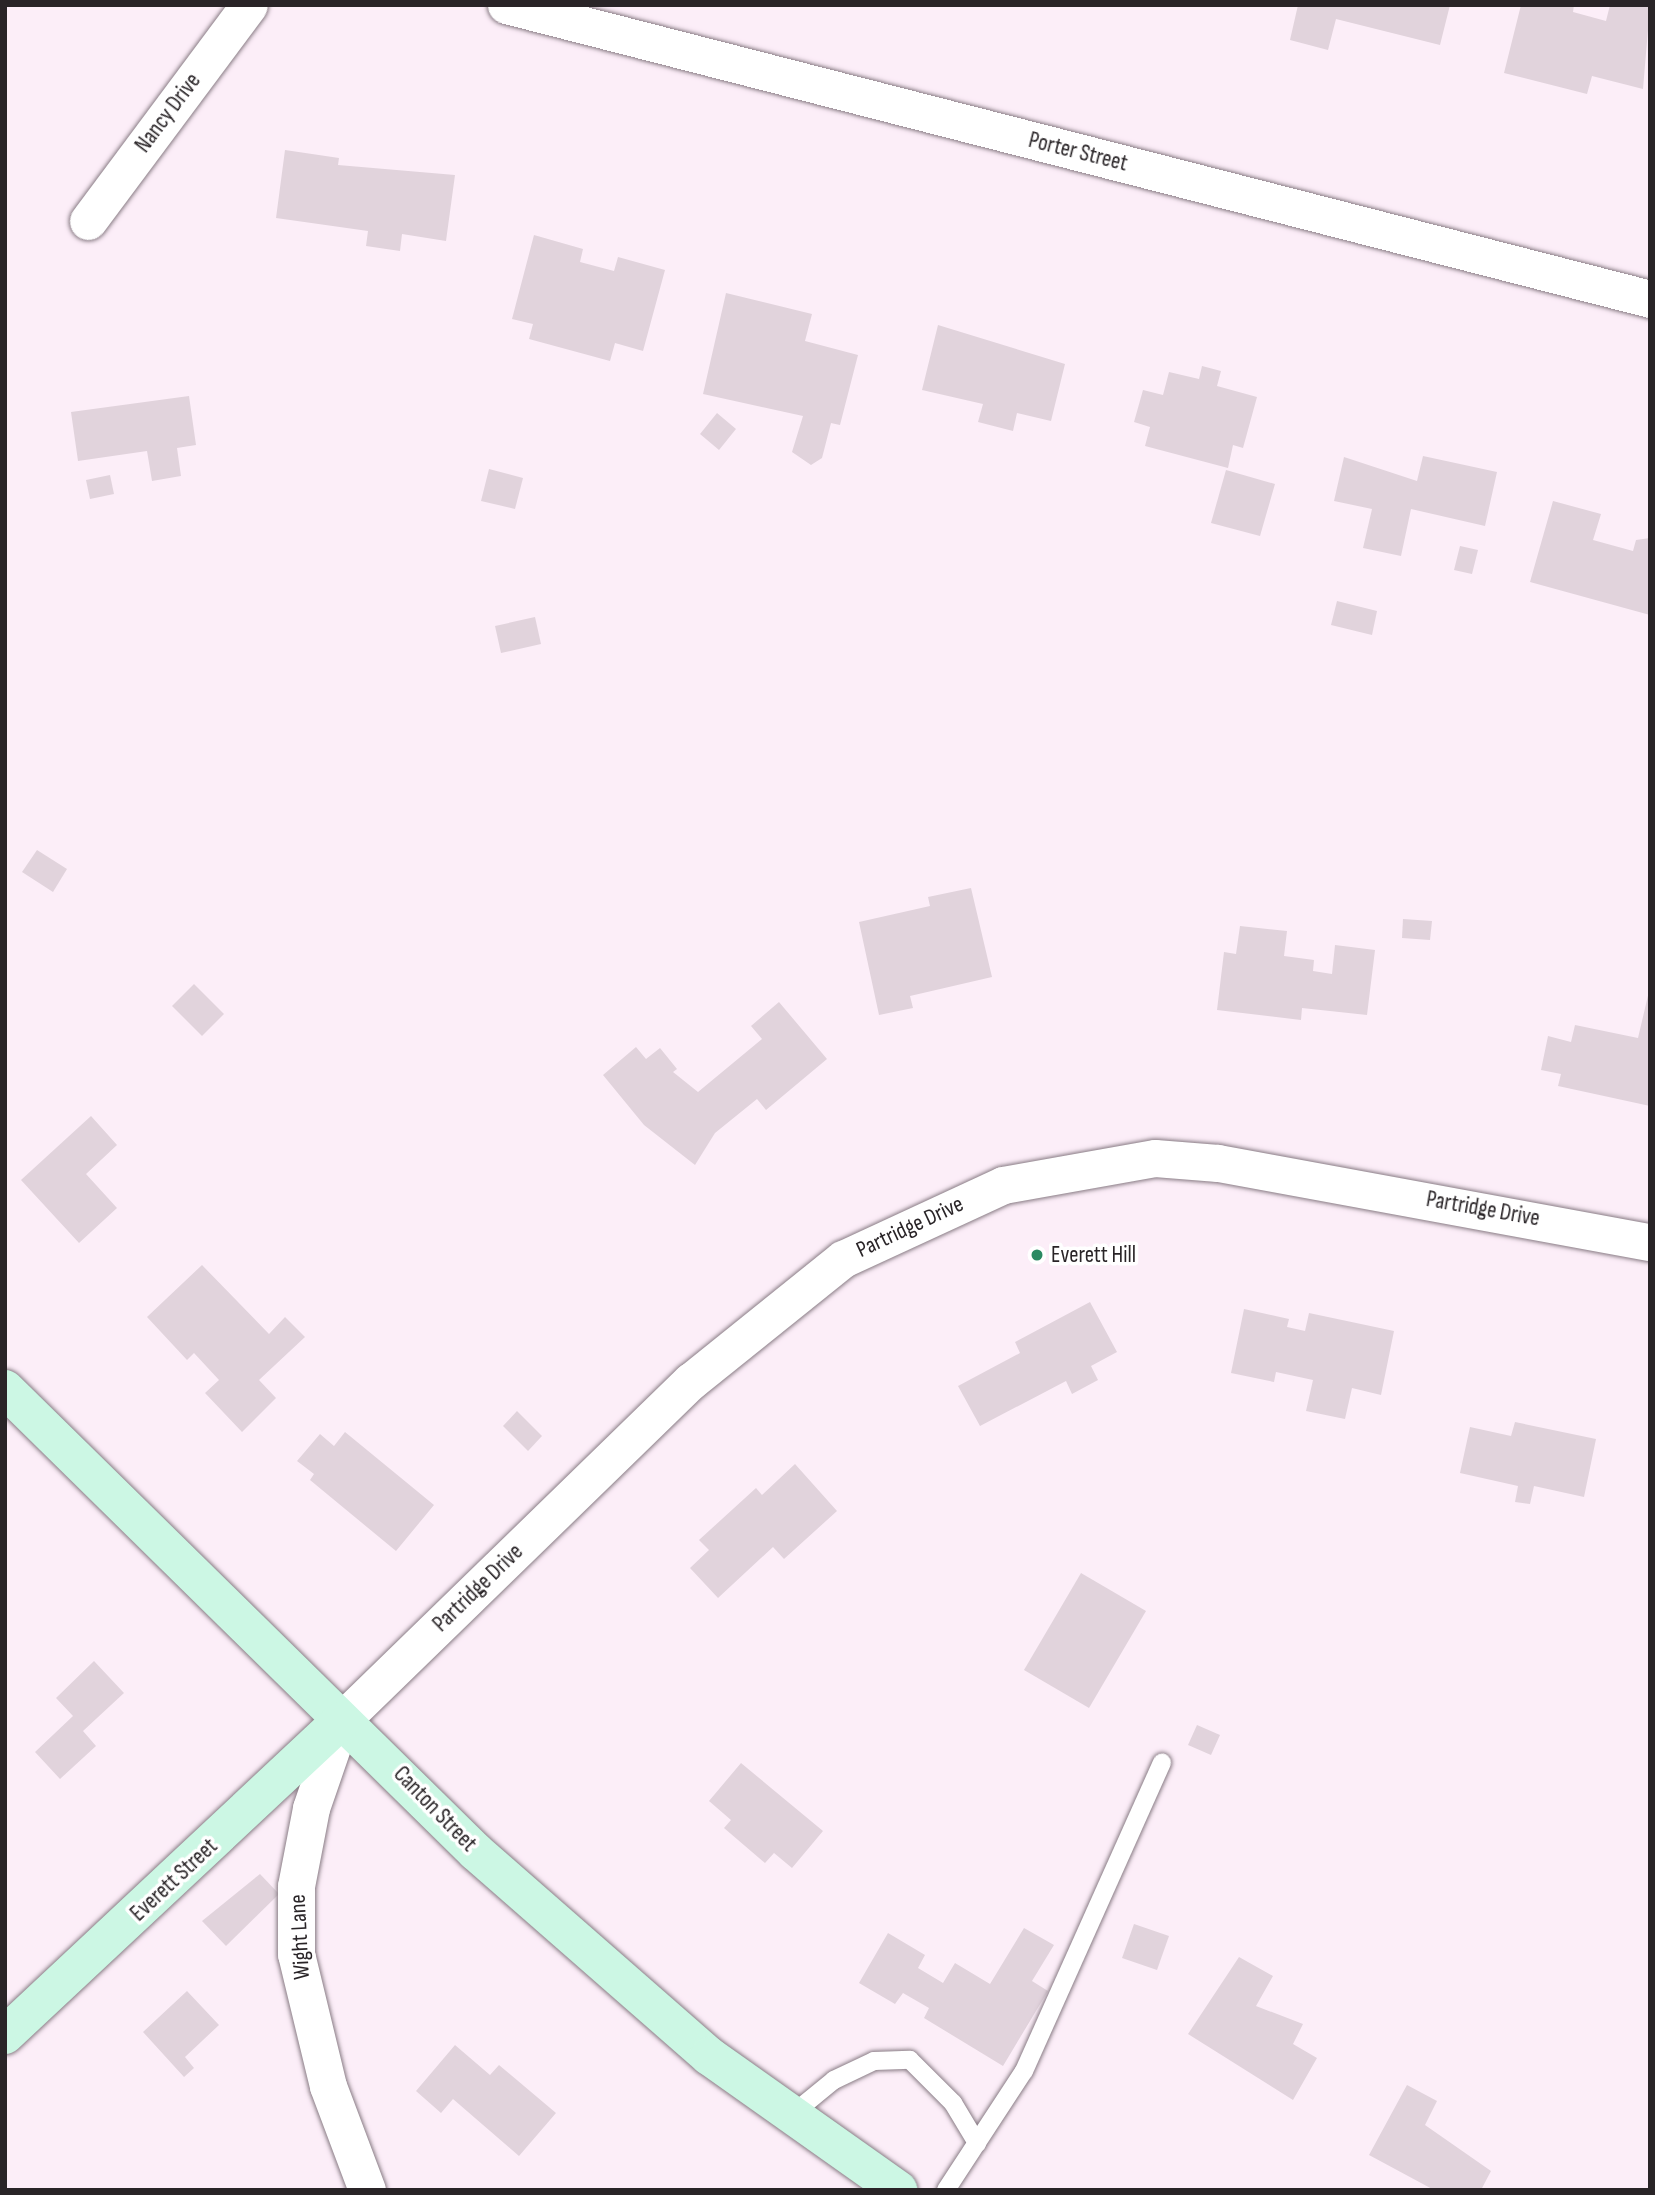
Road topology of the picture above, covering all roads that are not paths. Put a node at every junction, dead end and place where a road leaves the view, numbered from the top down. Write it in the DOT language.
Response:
graph roads {
  1 [pos="249,5"];
  2 [pos="506,5"];
  3 [pos="88,221"];
  4 [pos="1650,299"];
  5 [pos="1650,1242"];
  6 [pos="5,1389"];
  7 [pos="341,1721"];
  8 [pos="1162,1763"];
  9 [pos="5,2035"];
  10 [pos="788,2118"];
  11 [pos="977,2143"];
  12 [pos="367,2190"];
  13 [pos="898,2190"];
  14 [pos="947,2190"];
  1 -- 3 [label="street, Nancy Drive"];
  2 -- 4 [label="street, Porter Street"];
  5 -- 7 [label="street, Partridge Drive"];
  6 -- 7 [label="main road, Canton Street"];
  7 -- 9 [label="main road, Everett Street"];
  7 -- 10 [label="main road, Canton Street"];
  7 -- 12 [label="street, Wight Lane"];
  8 -- 11 [label="lane"];
  10 -- 11 [label="lane"];
  10 -- 13 [label="main road, Canton Street"];
  11 -- 14 [label="lane"];
}
